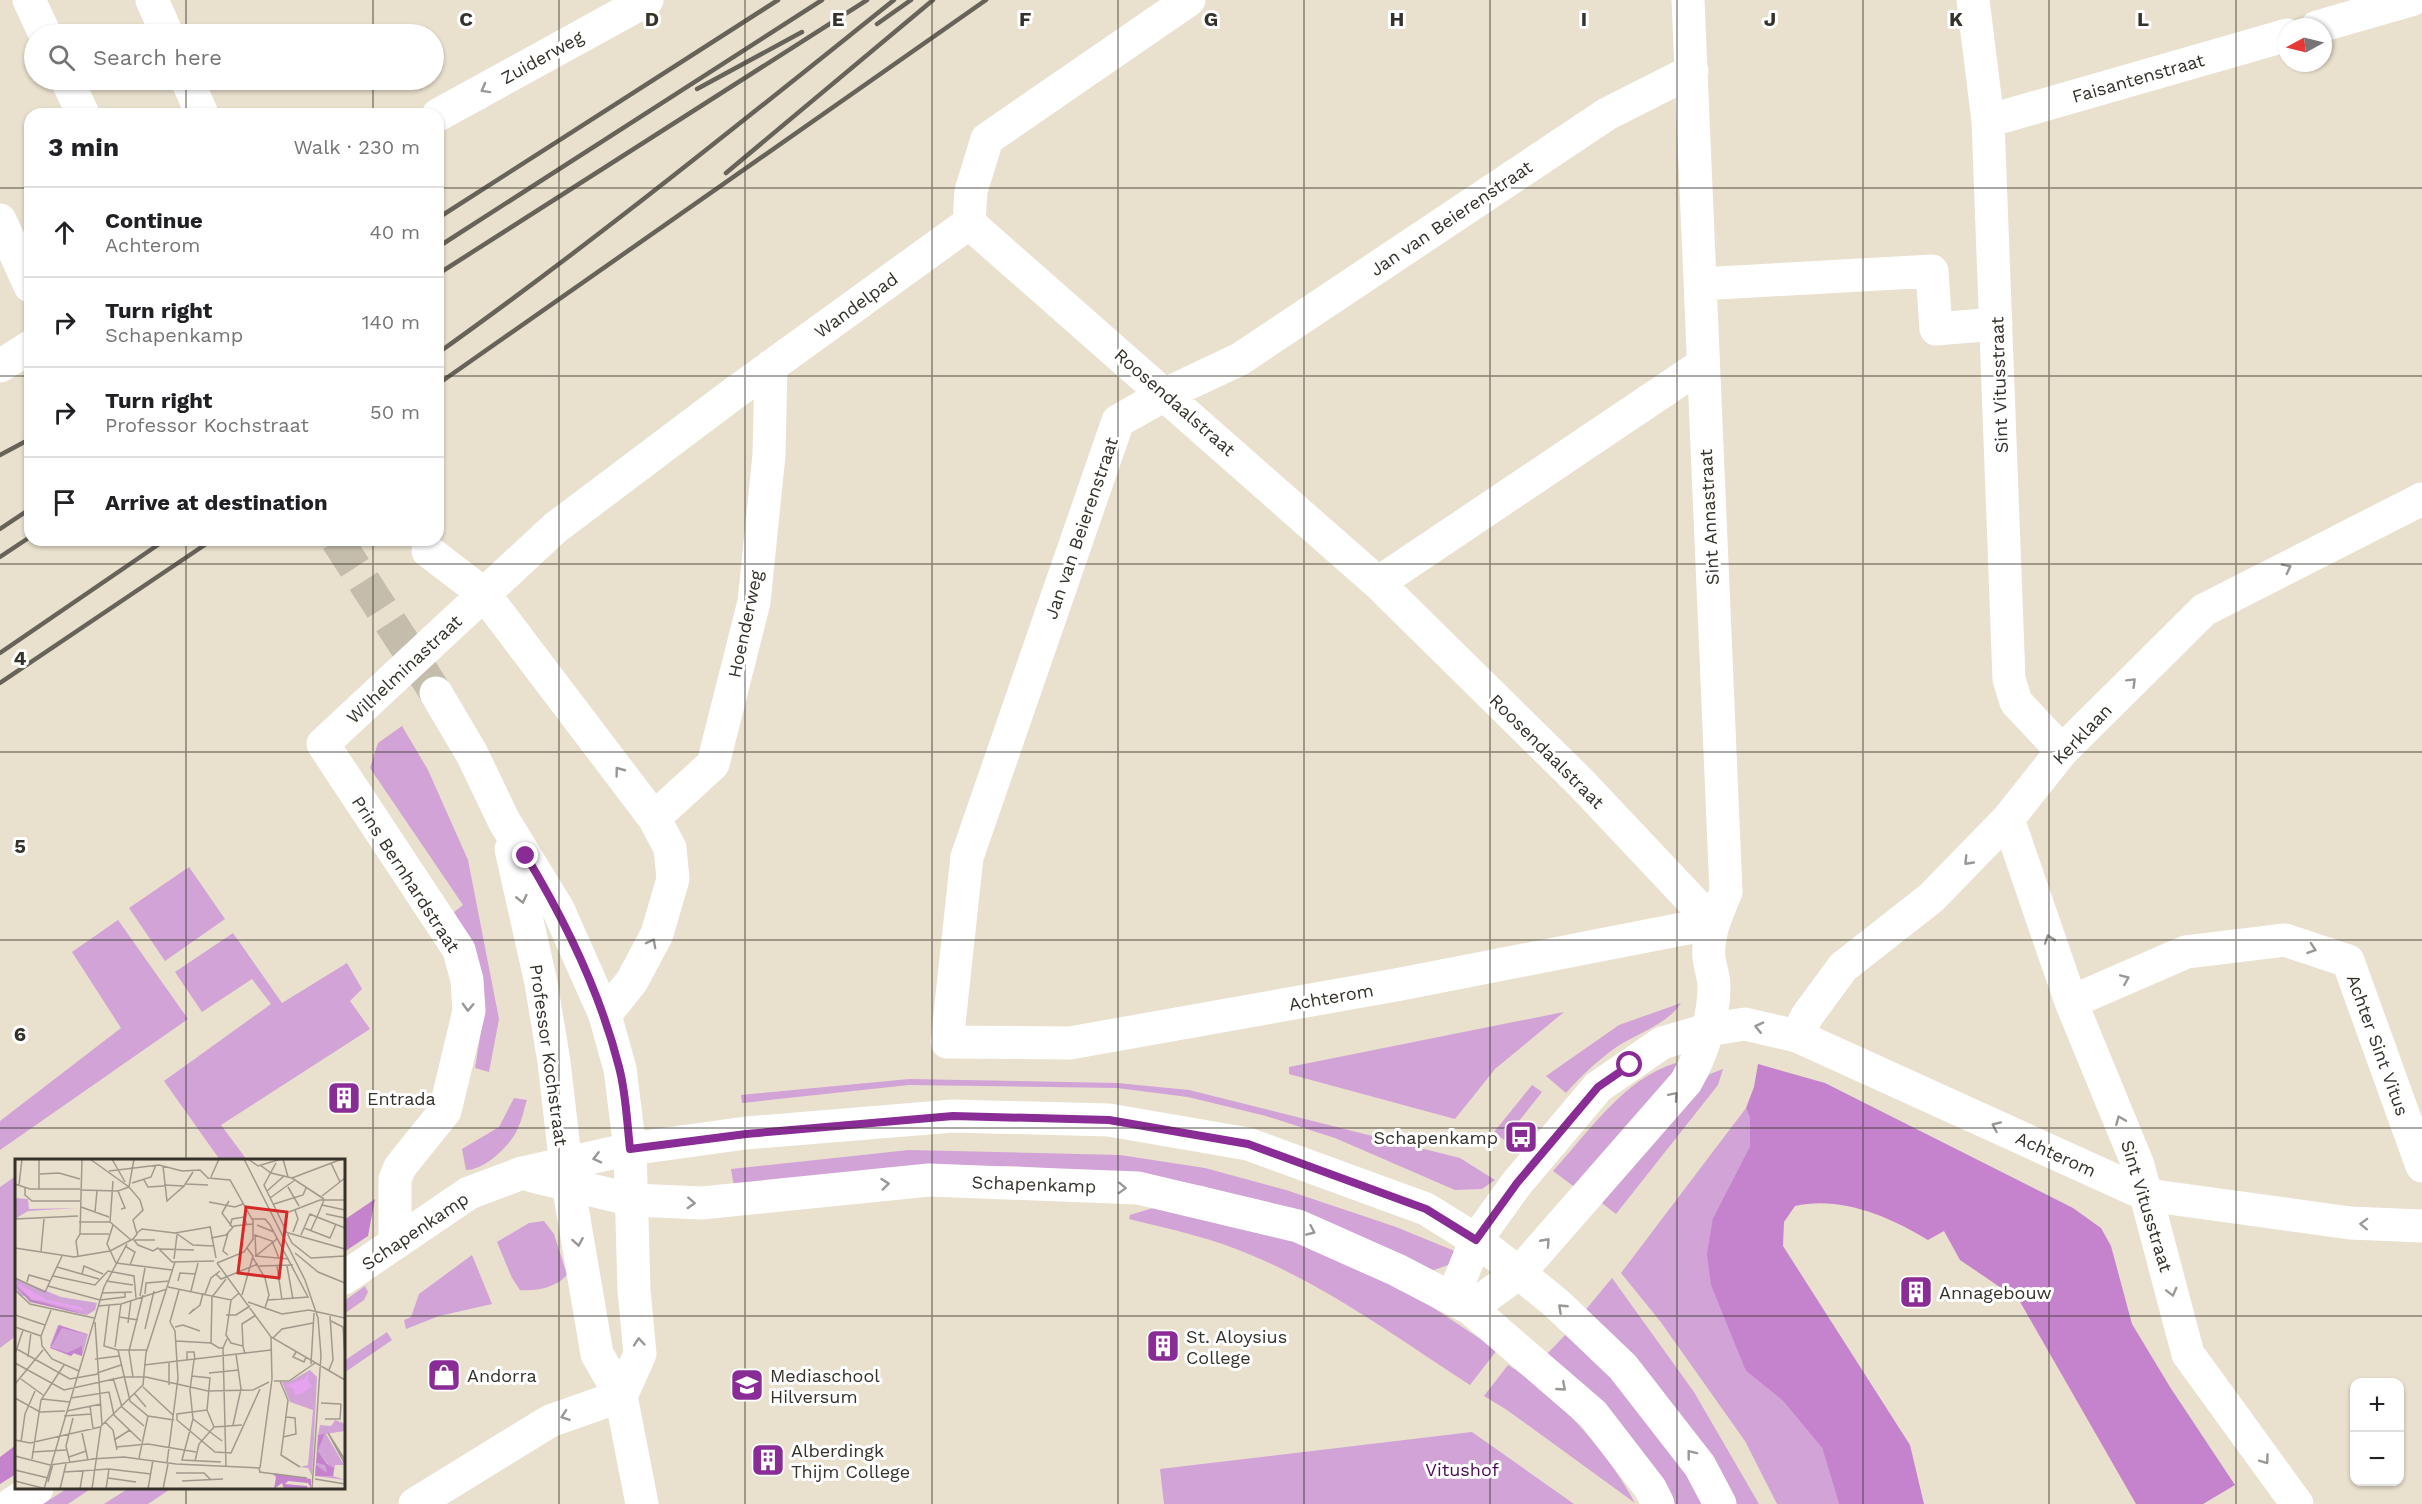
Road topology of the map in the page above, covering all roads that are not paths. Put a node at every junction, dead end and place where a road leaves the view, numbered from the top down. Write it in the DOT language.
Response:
graph roads {
  1 [pos="29,0"];
  2 [pos="152,0"];
  3 [pos="647,0"];
  4 [pos="1189,0"];
  5 [pos="1688,0"];
  6 [pos="1973,0"];
  7 [pos="2411,0"];
  8 [pos="2332,23"];
  9 [pos="40,24"];
  10 [pos="163,24"];
  11 [pos="2278,38"];
  12 [pos="1692,71"];
  13 [pos="71,90"];
  14 [pos="191,90"];
  15 [pos="80,108"];
  16 [pos="199,108"];
  17 [pos="444,112"];
  18 [pos="1988,121"];
  19 [pos="0,220"];
  20 [pos="969,223"];
  21 [pos="24,273"];
  22 [pos="1700,284"];
  23 [pos="1996,324"];
  24 [pos="24,351"];
  25 [pos="1702,365"];
  26 [pos="0,366"];
  27 [pos="771,366"];
  28 [pos="1166,394"];
  29 [pos="2422,500"];
  30 [pos="428,550"];
  31 [pos="1378,583"];
  32 [pos="484,594"];
  33 [pos="436,693"];
  34 [pos="323,744"];
  35 [pos="2062,751"];
  36 [pos="654,818"];
  37 [pos="2008,819"];
  38 [pos="504,821"];
  39 [pos="1713,923"];
  40 [pos="2071,1002"];
  41 [pos="605,1016"];
  42 [pos="1707,1030"];
  43 [pos="1797,1036"];
  44 [pos="946,1042"];
  45 [pos="630,1149"];
  46 [pos="2422,1166"];
  47 [pos="566,1175"];
  48 [pos="2147,1195"];
  49 [pos="633,1200"];
  50 [pos="2422,1226"];
  51 [pos="1476,1240"];
  52 [pos="395,1243"];
  53 [pos="1519,1273"];
  54 [pos="345,1277"];
  55 [pos="1461,1302"];
  56 [pos="621,1396"];
  57 [pos="35,1489"];
  58 [pos="12,1504"];
  59 [pos="415,1504"];
  60 [pos="642,1504"];
  61 [pos="1658,1504"];
  62 [pos="1720,1504"];
  63 [pos="2297,1504"];
  1 -- 9 [label="street"];
  2 -- 10 [label="street"];
  3 -- 17 [label="street, Zuiderweg, one-way"];
  4 -- 20 [label="street"];
  5 -- 12 [label="street, Sint Annastraat"];
  6 -- 18 [label="street, Sint Vitusstraat"];
  7 -- 8 [label="street"];
  11 -- 18 [label="street, Faisantenstraat"];
  12 -- 22 [label="street, Sint Annastraat"];
  12 -- 28 [label="street, Jan van Beierenstraat"];
  13 -- 15 [label="street"];
  14 -- 16 [label="street"];
  18 -- 23 [label="street, Sint Vitusstraat"];
  19 -- 21 [label="street"];
  20 -- 27 [label="street, Wandelpad"];
  20 -- 28 [label="street, Roosendaalstraat"];
  22 -- 23 [label="street"];
  22 -- 25 [label="street, Sint Annastraat"];
  23 -- 35 [label="street, Sint Vitusstraat"];
  24 -- 26 [label="street"];
  25 -- 31 [label="street"];
  25 -- 39 [label="street, Sint Annastraat"];
  27 -- 32 [label="street, Wandelpad"];
  27 -- 36 [label="street, Hoenderweg"];
  28 -- 31 [label="street, Roosendaalstraat"];
  28 -- 44 [label="street, Jan van Beierenstraat"];
  35 -- 29 [label="street, Kerklaan, one-way"];
  30 -- 32 [label="street"];
  31 -- 39 [label="street, Roosendaalstraat"];
  32 -- 34 [label="street, Wilhelminastraat"];
  36 -- 32 [label="street, one-way"];
  33 -- 38 [label="street, Professor Kochstraat"];
  34 -- 52 [label="street, Prins Bernhardstraat, one-way"];
  35 -- 37 [label="street, Kerklaan"];
  41 -- 36 [label="street, one-way"];
  40 -- 37 [label="street, Sint Vitusstraat, one-way"];
  37 -- 43 [label="street, Kerklaan, one-way"];
  38 -- 41 [label="street, Professor Kochstraat"];
  38 -- 47 [label="street, Professor Kochstraat, one-way"];
  39 -- 42 [label="street, Sint Annastraat"];
  39 -- 44 [label="street, Achterom"];
  40 -- 46 [label="street, Achter Sint Vitus, one-way"];
  48 -- 40 [label="street, Sint Vitusstraat, one-way"];
  41 -- 45 [label="street, Professor Kochstraat"];
  43 -- 42 [label="street, Achterom, one-way"];
  42 -- 51 [label="street, Achterom"];
  53 -- 42 [label="street, one-way"];
  48 -- 43 [label="street, Achterom, one-way"];
  45 -- 47 [label="street, Schapenkamp, one-way"];
  45 -- 49 [label="street, Professor Kochstraat"];
  45 -- 51 [label="street, Schapenkamp"];
  47 -- 49 [label="street, Schapenkamp"];
  47 -- 52 [label="street, Schapenkamp"];
  47 -- 56 [label="street, one-way"];
  50 -- 48 [label="street, Achterom, one-way"];
  48 -- 63 [label="street, Sint Vitusstraat, one-way"];
  49 -- 55 [label="street, Schapenkamp, one-way"];
  56 -- 49 [label="street, one-way"];
  51 -- 53 [label="street, Schapenkamp"];
  51 -- 55 [label="street, Achterom"];
  52 -- 54 [label="street, Schapenkamp"];
  53 -- 55 [label="street"];
  62 -- 53 [label="street, Schapenkamp, one-way"];
  55 -- 61 [label="street, Schapenkamp, one-way"];
  56 -- 59 [label="street, one-way"];
  56 -- 60 [label="street"];
  57 -- 58 [label="street"];
}
